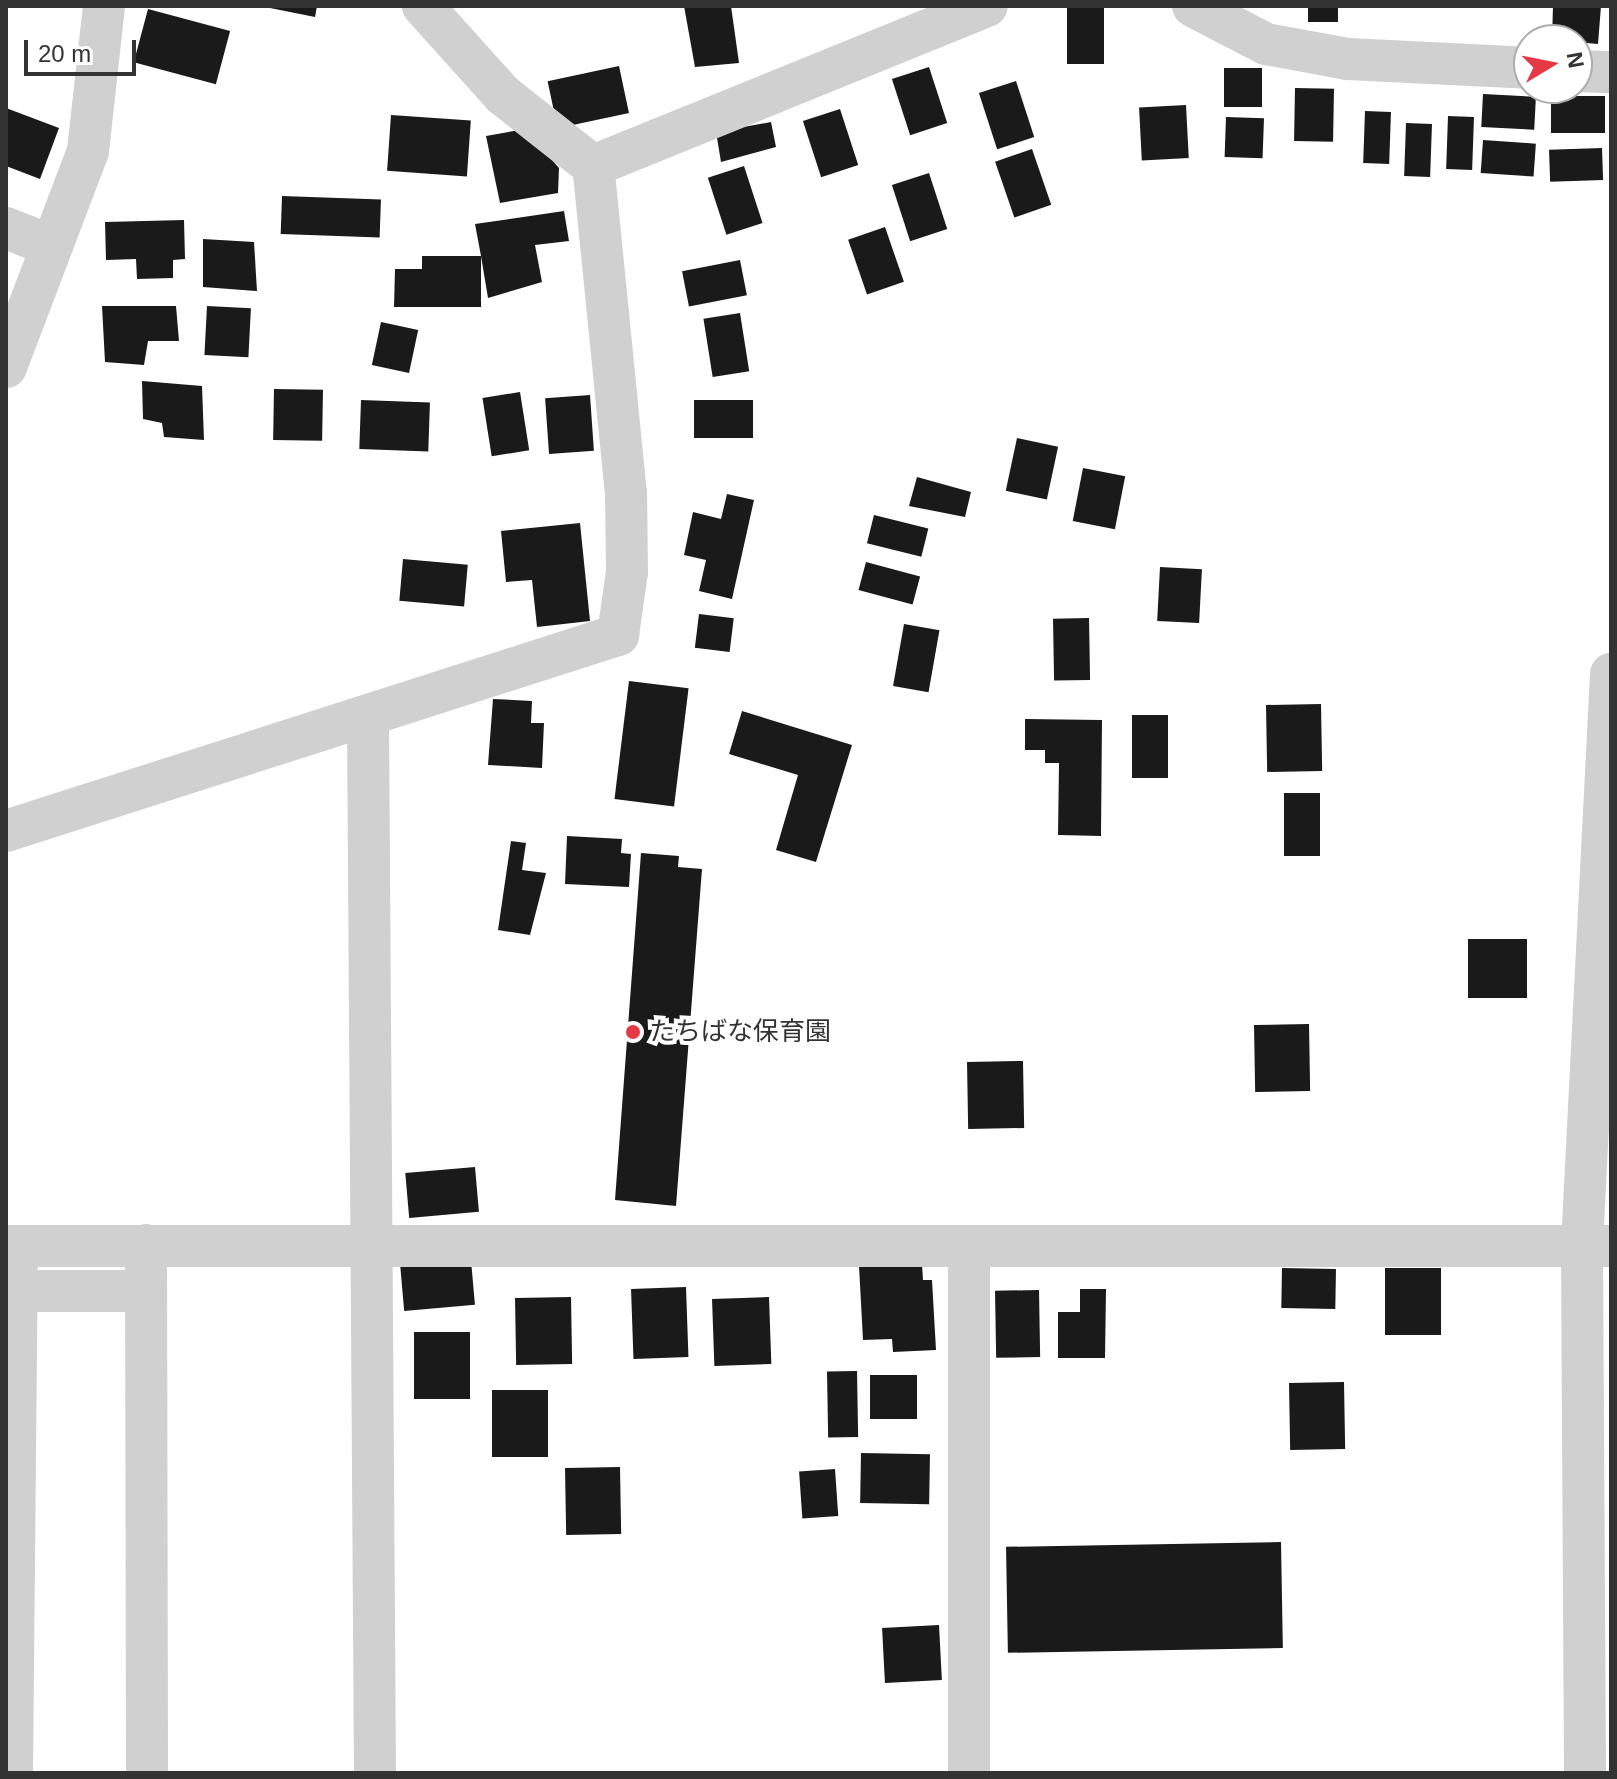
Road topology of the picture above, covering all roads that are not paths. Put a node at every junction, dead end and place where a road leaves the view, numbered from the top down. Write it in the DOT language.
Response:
graph roads {
  1 [pos="104,6"];
  2 [pos="423,6"];
  3 [pos="987,6"];
  4 [pos="1193,6"];
  5 [pos="1513,67"];
  6 [pos="593,166"];
  7 [pos="6,228"];
  8 [pos="52,246"];
  9 [pos="6,367"];
  10 [pos="1611,674"];
  11 [pos="368,718"];
  12 [pos="6,831"];
  13 [pos="146,1245"];
  14 [pos="373,1245"];
  15 [pos="11,1246"];
  16 [pos="1596,1246"];
  17 [pos="969,1247"];
  18 [pos="16,1291"];
  19 [pos="146,1291"];
  20 [pos="12,1773"];
  21 [pos="147,1773"];
  22 [pos="375,1773"];
  23 [pos="969,1773"];
  24 [pos="1585,1773"];
  1 -- 8 [label="street"];
  2 -- 6 [label="street"];
  3 -- 6 [label="street"];
  4 -- 5 [label="street"];
  6 -- 11 [label="street"];
  7 -- 8 [label="street"];
  8 -- 9 [label="street"];
  10 -- 16 [label="street"];
  11 -- 12 [label="street"];
  11 -- 14 [label="street"];
  13 -- 14 [label="street"];
  13 -- 15 [label="street"];
  13 -- 19 [label="street"];
  14 -- 17 [label="street"];
  14 -- 22 [label="street"];
  15 -- 18 [label="street"];
  16 -- 17 [label="street"];
  16 -- 24 [label="street"];
  17 -- 23 [label="street"];
  18 -- 19 [label="street"];
  18 -- 20 [label="street"];
  19 -- 21 [label="street"];
}
